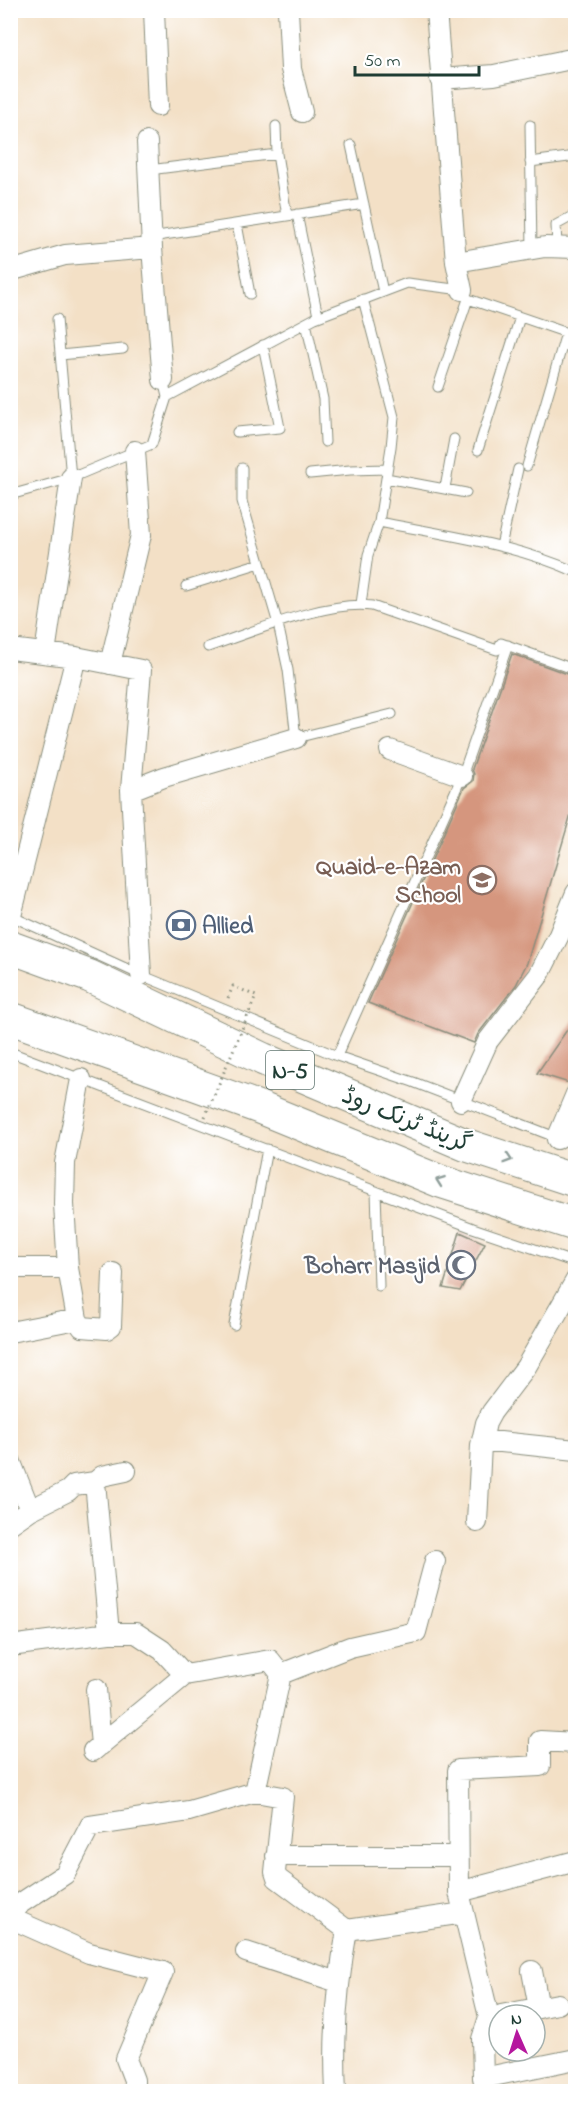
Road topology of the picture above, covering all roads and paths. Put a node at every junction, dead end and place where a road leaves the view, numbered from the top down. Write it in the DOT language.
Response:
graph roads {
  1 [pos="154,10"];
  2 [pos="288,10"];
  3 [pos="436,10"];
  4 [pos="576,58"];
  5 [pos="440,79"];
  6 [pos="158,106"];
  7 [pos="302,112"];
  8 [pos="530,125"];
  9 [pos="276,126"];
  10 [pos="147,142"];
  11 [pos="351,145"];
  12 [pos="277,154"];
  13 [pos="576,156"];
  14 [pos="530,162"];
  15 [pos="149,170"];
  16 [pos="364,204"];
  17 [pos="576,214"];
  18 [pos="292,215"];
  19 [pos="237,224"];
  20 [pos="152,243"];
  21 [pos="566,247"];
  22 [pos="532,249"];
  23 [pos="456,262"];
  24 [pos="10,271"];
  25 [pos="383,292"];
  26 [pos="250,294"];
  27 [pos="465,295"];
  28 [pos="363,299"];
  29 [pos="318,316"];
  30 [pos="520,317"];
  31 [pos="57,319"];
  32 [pos="306,322"];
  33 [pos="571,334"];
  34 [pos="263,345"];
  35 [pos="123,349"];
  36 [pos="60,355"];
  37 [pos="438,387"];
  38 [pos="165,388"];
  39 [pos="237,432"];
  40 [pos="454,439"];
  41 [pos="325,442"];
  42 [pos="478,450"];
  43 [pos="135,451"];
  44 [pos="242,468"];
  45 [pos="310,474"];
  46 [pos="387,474"];
  47 [pos="71,478"];
  48 [pos="445,488"];
  49 [pos="466,493"];
  50 [pos="10,495"];
  51 [pos="379,522"];
  52 [pos="501,546"];
  53 [pos="260,563"];
  54 [pos="576,572"];
  55 [pos="186,586"];
  56 [pos="361,604"];
  57 [pos="278,624"];
  58 [pos="508,645"];
  59 [pos="208,647"];
  60 [pos="10,649"];
  61 [pos="45,653"];
  62 [pos="76,657"];
  63 [pos="110,664"];
  64 [pos="576,670"];
  65 [pos="392,714"];
  66 [pos="296,738"];
  67 [pos="390,750"];
  68 [pos="462,776"];
  69 [pos="131,790"];
  70 [pos="576,893"];
  71 [pos="11,916"];
  72 [pos="10,947"];
  73 [pos="10,968"];
  74 [pos="141,975"];
  75 [pos="233,986"];
  76 [pos="10,1001"];
  77 [pos="10,1018"];
  78 [pos="10,1052"];
  79 [pos="337,1056"];
  80 [pos="263,1059"];
  81 [pos="81,1079"];
  82 [pos="576,1094"];
  83 [pos="461,1101"];
  84 [pos="258,1107"];
  85 [pos="205,1117"];
  86 [pos="566,1142"];
  87 [pos="267,1149"];
  88 [pos="576,1181"];
  89 [pos="376,1191"];
  90 [pos="576,1225"];
  91 [pos="576,1263"];
  92 [pos="10,1268"];
  93 [pos="68,1268"];
  94 [pos="113,1273"];
  95 [pos="576,1280"];
  96 [pos="379,1286"];
  97 [pos="77,1320"];
  98 [pos="234,1325"];
  99 [pos="10,1332"];
  100 [pos="482,1440"];
  101 [pos="576,1450"];
  102 [pos="10,1460"];
  103 [pos="126,1471"];
  104 [pos="95,1482"];
  105 [pos="30,1510"];
  106 [pos="477,1522"];
  107 [pos="10,1524"];
  108 [pos="435,1561"];
  109 [pos="109,1633"];
  110 [pos="10,1646"];
  111 [pos="281,1674"];
  112 [pos="185,1675"];
  113 [pos="96,1689"];
  114 [pos="576,1743"];
  115 [pos="255,1791"];
  116 [pos="276,1856"];
  117 [pos="458,1856"];
  118 [pos="576,1861"];
  119 [pos="459,1892"];
  120 [pos="464,1912"];
  121 [pos="10,1917"];
  122 [pos="347,1930"];
  123 [pos="246,1952"];
  124 [pos="532,1971"];
  125 [pos="338,1982"];
  126 [pos="493,2003"];
  127 [pos="547,2006"];
  128 [pos="487,2031"];
  129 [pos="576,2059"];
  130 [pos="134,2091"];
  131 [pos="336,2091"];
  1 -- 6 [label="street"];
  2 -- 7 [label="street"];
  3 -- 5 [label="street"];
  4 -- 5 [label="street"];
  5 -- 23 [label="street"];
  8 -- 14 [label="lane"];
  9 -- 12 [label="lane"];
  10 -- 15 [label="street"];
  11 -- 16 [label="lane"];
  12 -- 15 [label="lane"];
  12 -- 18 [label="lane"];
  13 -- 14 [label="lane"];
  14 -- 22 [label="lane"];
  15 -- 20 [label="street"];
  16 -- 18 [label="lane"];
  16 -- 25 [label="lane"];
  17 -- 21 [label="lane"];
  18 -- 19 [label="lane"];
  18 -- 29 [label="lane"];
  19 -- 20 [label="lane"];
  19 -- 26 [label="lane"];
  20 -- 24 [label="street"];
  20 -- 38 [label="street"];
  21 -- 22 [label="street"];
  22 -- 23 [label="street"];
  23 -- 27 [label="street"];
  25 -- 27 [label="lane"];
  25 -- 28 [label="lane"];
  27 -- 30 [label="lane"];
  27 -- 37 [label="lane"];
  28 -- 29 [label="lane"];
  28 -- 46 [label="lane"];
  29 -- 32 [label="lane"];
  30 -- 33 [label="lane"];
  30 -- 42 [label="lane"];
  31 -- 36 [label="lane"];
  32 -- 34 [label="lane"];
  32 -- 41 [label="lane"];
  33 -- 52 [label="lane"];
  34 -- 38 [label="lane"];
  34 -- 39 [label="lane"];
  35 -- 36 [label="lane"];
  36 -- 47 [label="lane"];
  38 -- 43 [label="lane"];
  40 -- 48 [label="lane"];
  43 -- 47 [label="lane"];
  43 -- 63 [label="street"];
  44 -- 53 [label="lane"];
  45 -- 46 [label="lane"];
  46 -- 48 [label="lane"];
  46 -- 51 [label="lane"];
  47 -- 50 [label="lane"];
  47 -- 61 [label="street"];
  48 -- 49 [label="lane"];
  51 -- 52 [label="lane"];
  51 -- 56 [label="lane"];
  52 -- 54 [label="lane"];
  53 -- 55 [label="lane"];
  53 -- 57 [label="lane"];
  56 -- 57 [label="lane"];
  56 -- 58 [label="lane"];
  57 -- 59 [label="lane"];
  57 -- 66 [label="lane"];
  58 -- 64 [label="lane"];
  58 -- 68 [label="lane"];
  60 -- 61 [label="street"];
  61 -- 62 [label="street"];
  62 -- 63 [label="street"];
  62 -- 71 [label="street"];
  63 -- 69 [label="street"];
  65 -- 66 [label="lane"];
  66 -- 69 [label="street"];
  67 -- 68 [label="street"];
  68 -- 79 [label="lane"];
  69 -- 74 [label="street"];
  70 -- 83 [label="street"];
  71 -- 74 [label="lane"];
  72 -- 80 [label="highway, گرینڈ ٹرنک روڈ / N-5"];
  73 -- 80 [label="highway"];
  74 -- 79 [label="lane"];
  75 -- 85 [label="path, bridge"];
  76 -- 84 [label="highway"];
  77 -- 84 [label="highway, گرینڈ ٹرنک روڈ / N-5"];
  78 -- 81 [label="lane"];
  79 -- 83 [label="lane"];
  80 -- 88 [label="highway, گرینڈ ٹرنک روڈ / N-5, one-way"];
  81 -- 87 [label="lane"];
  81 -- 93 [label="street"];
  82 -- 86 [label="street"];
  83 -- 86 [label="lane"];
  90 -- 84 [label="highway, گرینڈ ٹرنک روڈ / N-5, one-way"];
  87 -- 89 [label="lane"];
  87 -- 98 [label="lane"];
  89 -- 91 [label="lane"];
  89 -- 96 [label="lane"];
  92 -- 93 [label="street"];
  93 -- 97 [label="street"];
  94 -- 97 [label="street"];
  95 -- 100 [label="street"];
  97 -- 99 [label="street"];
  100 -- 101 [label="street"];
  100 -- 106 [label="street"];
  102 -- 105 [label="street"];
  103 -- 104 [label="street"];
  104 -- 105 [label="street"];
  104 -- 109 [label="street"];
  105 -- 107 [label="street"];
  108 -- 111 [label="street"];
  109 -- 110 [label="street"];
  109 -- 112 [label="street"];
  111 -- 112 [label="street"];
  111 -- 115 [label="street"];
  112 -- 113 [label="street"];
  114 -- 117 [label="street"];
  115 -- 116 [label="street"];
  115 -- 121 [label="street"];
  116 -- 117 [label="street"];
  116 -- 122 [label="street"];
  117 -- 119 [label="street"];
  118 -- 119 [label="street"];
  119 -- 120 [label="street"];
  120 -- 122 [label="street"];
  120 -- 126 [label="street"];
  121 -- 130 [label="street"];
  122 -- 125 [label="street"];
  123 -- 125 [label="street"];
  124 -- 127 [label="street"];
  125 -- 131 [label="street"];
  128 -- 129 [label="street"];
}
